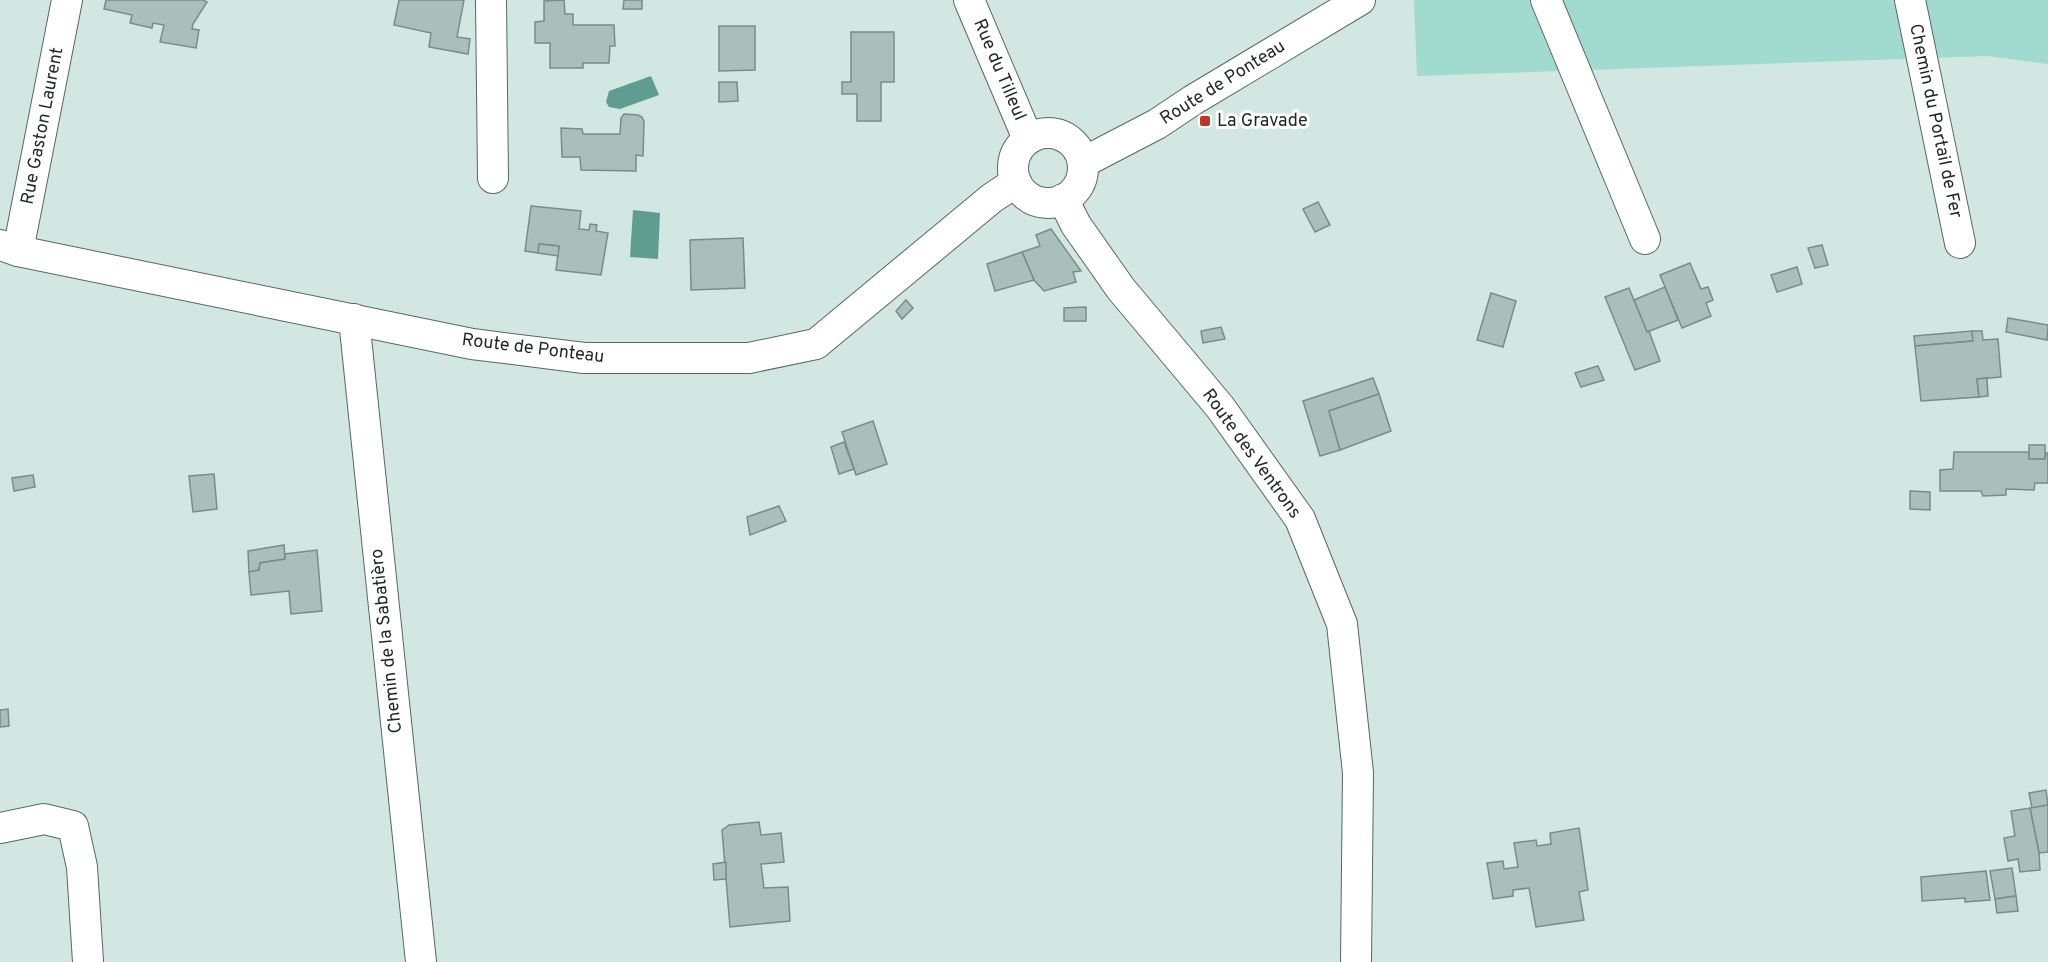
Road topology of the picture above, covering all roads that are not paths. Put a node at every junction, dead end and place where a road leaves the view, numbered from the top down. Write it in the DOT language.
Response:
graph roads {
  1 [pos="68,0"];
  2 [pos="491,0"];
  3 [pos="969,0"];
  4 [pos="1360,0"];
  5 [pos="1546,0"];
  6 [pos="1910,0"];
  7 [pos="1028,139"];
  8 [pos="1084,162"];
  9 [pos="494,178"];
  10 [pos="1016,182"];
  11 [pos="1063,199"];
  12 [pos="1645,239"];
  13 [pos="1960,243"];
  14 [pos="9,248"];
  15 [pos="354,319"];
  16 [pos="0,828"];
  17 [pos="88,962"];
  18 [pos="421,962"];
  19 [pos="1356,962"];
  1 -- 14 [label="street, Rue Gaston Laurent"];
  2 -- 9 [label="street"];
  3 -- 7 [label="street, Rue du Tilleul"];
  4 -- 8 [label="street, Route de Ponteau"];
  5 -- 12 [label="street"];
  6 -- 13 [label="street, Chemin du Portail de Fer"];
  7 -- 8 [label="street"];
  7 -- 10 [label="street"];
  8 -- 11 [label="street"];
  10 -- 11 [label="street"];
  10 -- 15 [label="street, Route de Ponteau"];
  11 -- 19 [label="street, Route des Ventrons"];
  14 -- 15 [label="street, Route de Ponteau"];
  15 -- 18 [label="street, Chemin de la Sabatièro"];
  16 -- 17 [label="street"];
}
